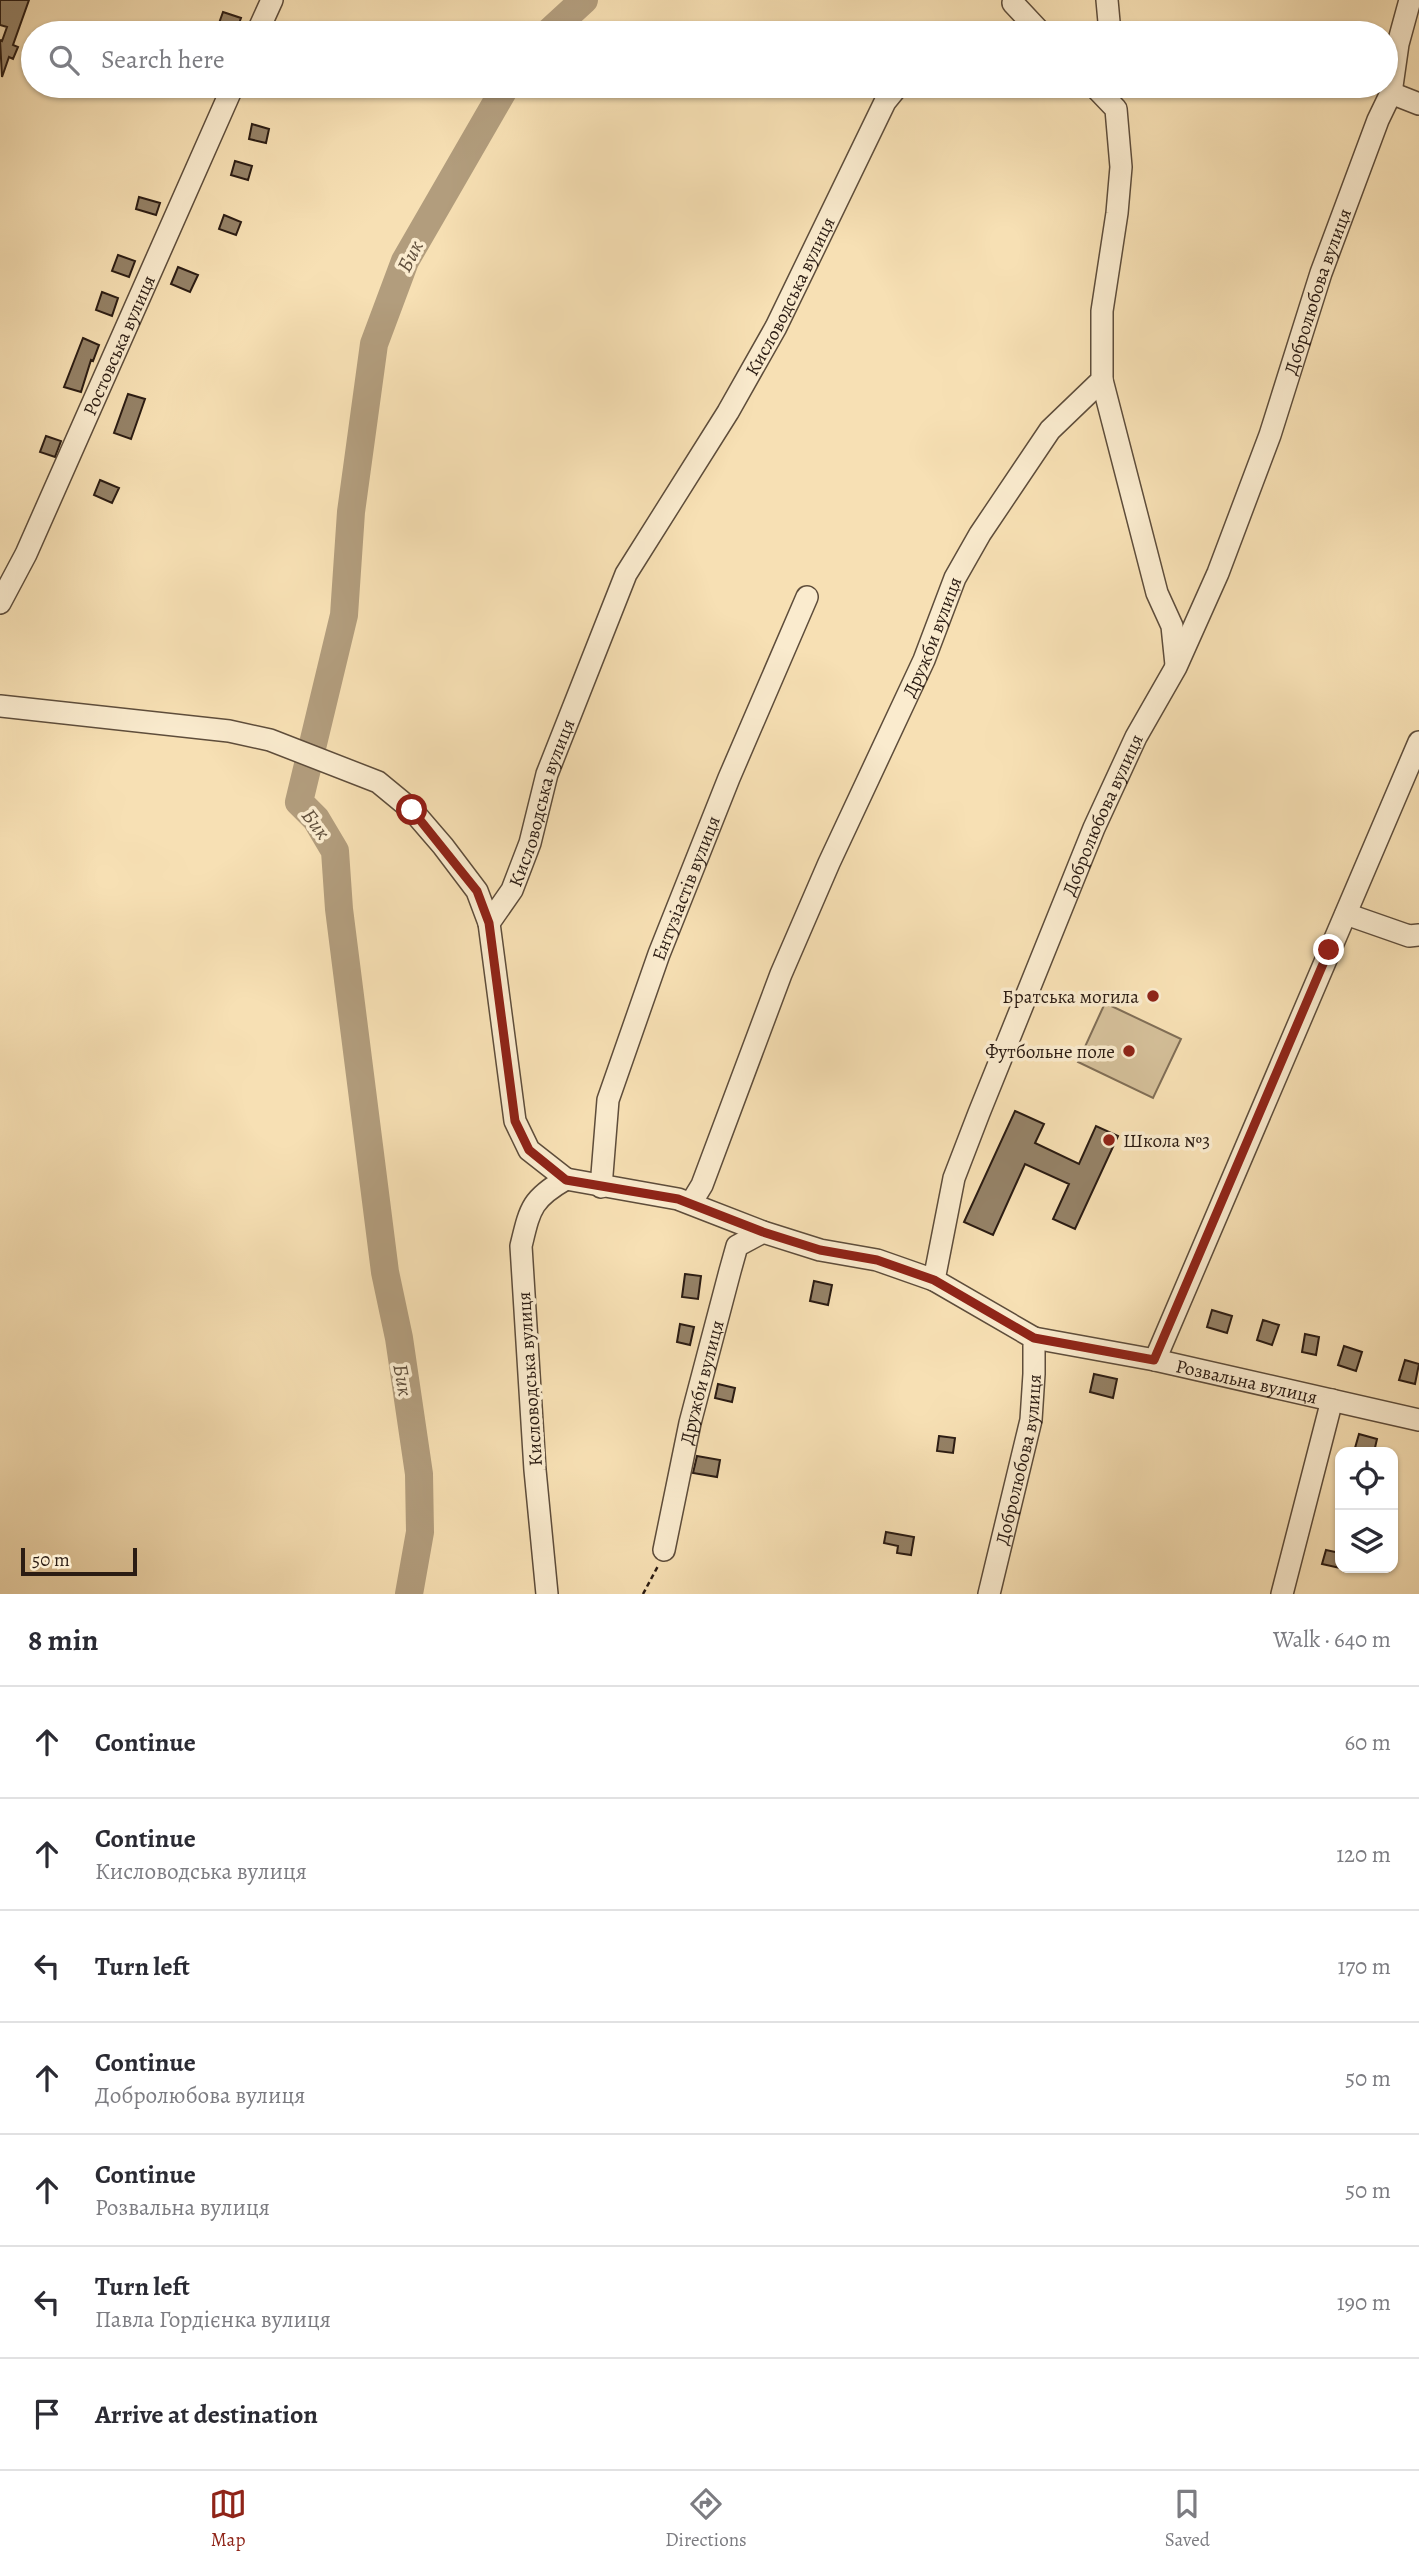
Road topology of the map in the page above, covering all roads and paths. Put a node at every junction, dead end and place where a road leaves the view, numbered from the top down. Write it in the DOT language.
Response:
graph roads {
  1 [pos="272,0"];
  2 [pos="1410,0"];
  3 [pos="1013,3"];
  4 [pos="262,21"];
  5 [pos="1030,21"];
  6 [pos="1398,44"];
  7 [pos="1398,96"];
  8 [pos="228,98"];
  9 [pos="889,98"];
  10 [pos="1105,98"];
  11 [pos="1115,98"];
  12 [pos="1389,98"];
  13 [pos="1419,104"];
  14 [pos="1116,109"];
  15 [pos="1102,380"];
  16 [pos="26,554"];
  17 [pos="0,567"];
  18 [pos="807,597"];
  19 [pos="0,603"];
  20 [pos="1177,667"];
  21 [pos="0,706"];
  22 [pos="1419,742"];
  23 [pos="1346,914"];
  24 [pos="489,923"];
  25 [pos="1419,936"];
  26 [pos="566,1180"];
  27 [pos="601,1186"];
  28 [pos="691,1203"];
  29 [pos="763,1232"];
  30 [pos="934,1280"];
  31 [pos="1034,1338"];
  32 [pos="1154,1360"];
  33 [pos="1332,1400"];
  34 [pos="1419,1420"];
  35 [pos="664,1550"];
  36 [pos="547,1594"];
  37 [pos="643,1594"];
  38 [pos="989,1594"];
  39 [pos="1282,1594"];
  1 -- 4 [label="street"];
  2 -- 6 [label="street, Добролюбова вулиця"];
  3 -- 5 [label="street"];
  7 -- 13 [label="street"];
  8 -- 16 [label="street, Ростовська вулиця"];
  9 -- 24 [label="street, Кисловодська вулиця"];
  10 -- 14 [label="street"];
  11 -- 14 [label="street"];
  12 -- 20 [label="street, Добролюбова вулиця"];
  14 -- 15 [label="street"];
  15 -- 20 [label="street"];
  15 -- 28 [label="street, Дружби вулиця"];
  16 -- 17 [label="street"];
  16 -- 19 [label="street, Ростовська вулиця"];
  18 -- 27 [label="street, Ентузіастів вулиця"];
  20 -- 30 [label="street, Добролюбова вулиця"];
  21 -- 24 [label="street"];
  22 -- 23 [label="street"];
  23 -- 25 [label="street"];
  23 -- 32 [label="street"];
  24 -- 26 [label="street"];
  26 -- 27 [label="street"];
  26 -- 36 [label="street, Кисловодська вулиця"];
  27 -- 28 [label="street"];
  28 -- 29 [label="street"];
  29 -- 30 [label="street"];
  29 -- 35 [label="street, Дружби вулиця"];
  30 -- 31 [label="street"];
  31 -- 32 [label="street, Розвальна вулиця"];
  31 -- 38 [label="street, Добролюбова вулиця"];
  32 -- 33 [label="street, Розвальна вулиця"];
  33 -- 34 [label="street, Розвальна вулиця"];
  33 -- 39 [label="street"];
  35 -- 37 [label="path"];
}
